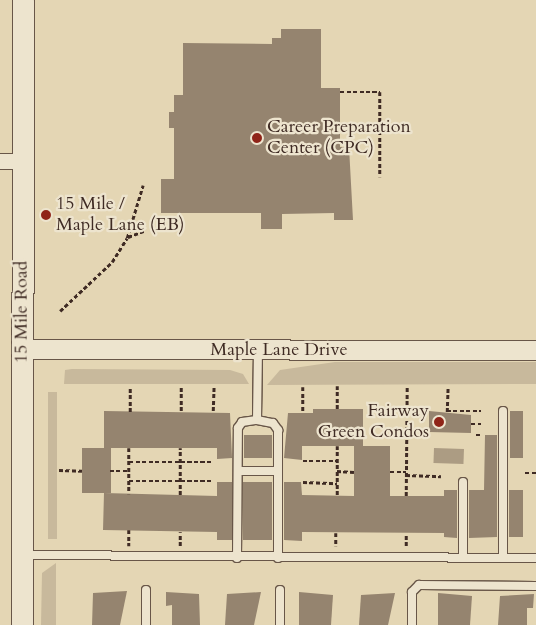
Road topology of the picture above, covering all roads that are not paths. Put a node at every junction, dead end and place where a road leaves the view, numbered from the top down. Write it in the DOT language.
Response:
graph roads {
  1 [pos="23,0"];
  2 [pos="0,161"];
  3 [pos="23,161"];
  4 [pos="23,349"];
  5 [pos="258,350"];
  6 [pos="536,350"];
  7 [pos="503,411"];
  8 [pos="257,420"];
  9 [pos="238,471"];
  10 [pos="278,471"];
  11 [pos="463,482"];
  12 [pos="23,555"];
  13 [pos="237,558"];
  14 [pos="278,558"];
  15 [pos="463,558"];
  16 [pos="502,558"];
  17 [pos="536,558"];
  18 [pos="536,586"];
  19 [pos="146,590"];
  20 [pos="280,590"];
  21 [pos="22,625"];
  22 [pos="146,625"];
  23 [pos="280,625"];
  24 [pos="412,625"];
  1 -- 3 [label="main road, 15 Mile Road"];
  2 -- 3 [label="street"];
  3 -- 4 [label="main road, 15 Mile Road"];
  4 -- 5 [label="street, Maple Lane Drive"];
  4 -- 12 [label="main road, 15 Mile Road"];
  5 -- 6 [label="street, Maple Lane Drive"];
  5 -- 8 [label="lane"];
  7 -- 16 [label="lane"];
  8 -- 9 [label="lane"];
  8 -- 10 [label="lane"];
  9 -- 10 [label="lane"];
  9 -- 13 [label="lane"];
  10 -- 14 [label="lane"];
  11 -- 15 [label="lane"];
  12 -- 13 [label="lane"];
  12 -- 21 [label="main road, 15 Mile Road"];
  13 -- 14 [label="lane"];
  14 -- 15 [label="lane"];
  15 -- 16 [label="lane"];
  16 -- 17 [label="lane"];
  18 -- 24 [label="lane"];
  19 -- 22 [label="lane"];
  20 -- 23 [label="lane"];
}
